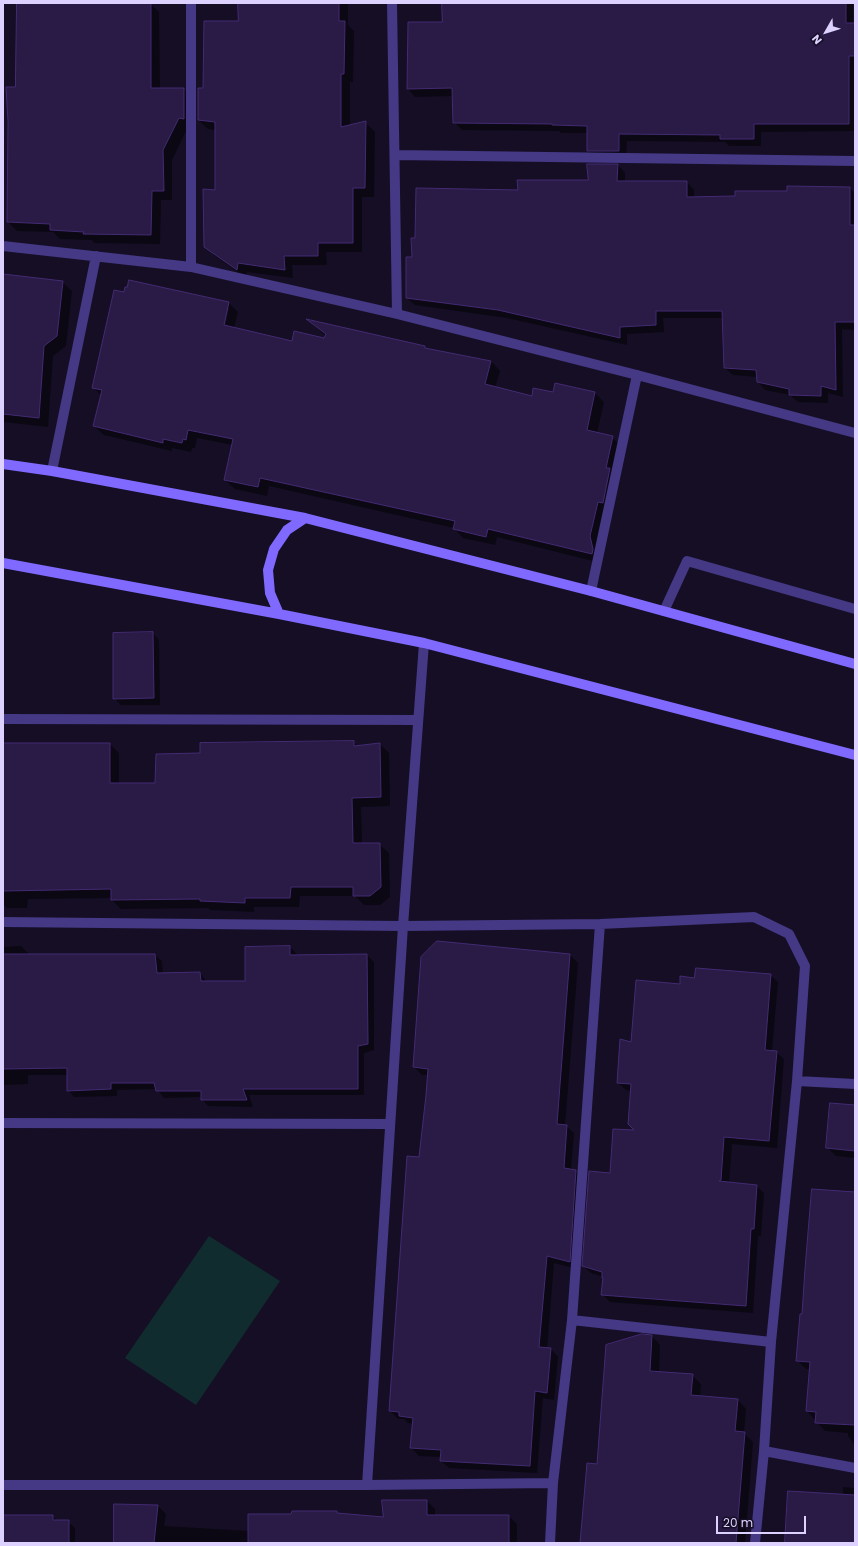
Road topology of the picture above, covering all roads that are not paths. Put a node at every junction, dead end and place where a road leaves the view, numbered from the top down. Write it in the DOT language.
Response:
graph roads {
  1 [pos="190,3"];
  2 [pos="392,3"];
  3 [pos="395,155"];
  4 [pos="855,161"];
  5 [pos="3,246"];
  6 [pos="96,256"];
  7 [pos="191,267"];
  8 [pos="396,314"];
  9 [pos="637,375"];
  10 [pos="855,434"];
  11 [pos="3,464"];
  12 [pos="52,471"];
  13 [pos="305,518"];
  14 [pos="3,563"];
  15 [pos="591,591"];
  16 [pos="855,609"];
  17 [pos="664,611"];
  18 [pos="279,614"];
  19 [pos="424,643"];
  20 [pos="855,664"];
  21 [pos="3,719"];
  22 [pos="418,720"];
  23 [pos="855,755"];
  24 [pos="3,922"];
  25 [pos="600,924"];
  26 [pos="403,926"];
  27 [pos="797,1081"];
  28 [pos="855,1084"];
  29 [pos="3,1123"];
  30 [pos="390,1124"];
  31 [pos="572,1320"];
  32 [pos="771,1342"];
  33 [pos="764,1451"];
  34 [pos="855,1468"];
  35 [pos="554,1483"];
  36 [pos="3,1485"];
  37 [pos="367,1485"];
  38 [pos="550,1543"];
  39 [pos="754,1543"];
  1 -- 7 [label="street"];
  2 -- 3 [label="street"];
  3 -- 4 [label="street"];
  3 -- 8 [label="street"];
  5 -- 6 [label="street"];
  6 -- 7 [label="street"];
  6 -- 12 [label="street"];
  7 -- 8 [label="street"];
  8 -- 9 [label="street"];
  9 -- 10 [label="street"];
  9 -- 15 [label="street"];
  11 -- 12 [label="street"];
  12 -- 13 [label="street"];
  13 -- 15 [label="street"];
  13 -- 18 [label="street"];
  14 -- 18 [label="street"];
  15 -- 17 [label="street"];
  16 -- 17 [label="street"];
  17 -- 20 [label="street"];
  18 -- 19 [label="street"];
  19 -- 22 [label="street"];
  19 -- 23 [label="street"];
  21 -- 22 [label="street"];
  22 -- 26 [label="street"];
  24 -- 26 [label="street"];
  25 -- 26 [label="street"];
  25 -- 27 [label="street"];
  25 -- 31 [label="street"];
  26 -- 30 [label="street"];
  27 -- 28 [label="street"];
  27 -- 32 [label="street"];
  29 -- 30 [label="street"];
  30 -- 37 [label="street"];
  31 -- 32 [label="street"];
  31 -- 35 [label="street"];
  32 -- 33 [label="street"];
  33 -- 34 [label="street"];
  33 -- 39 [label="street"];
  35 -- 37 [label="street"];
  35 -- 38 [label="street"];
  36 -- 37 [label="street"];
}
